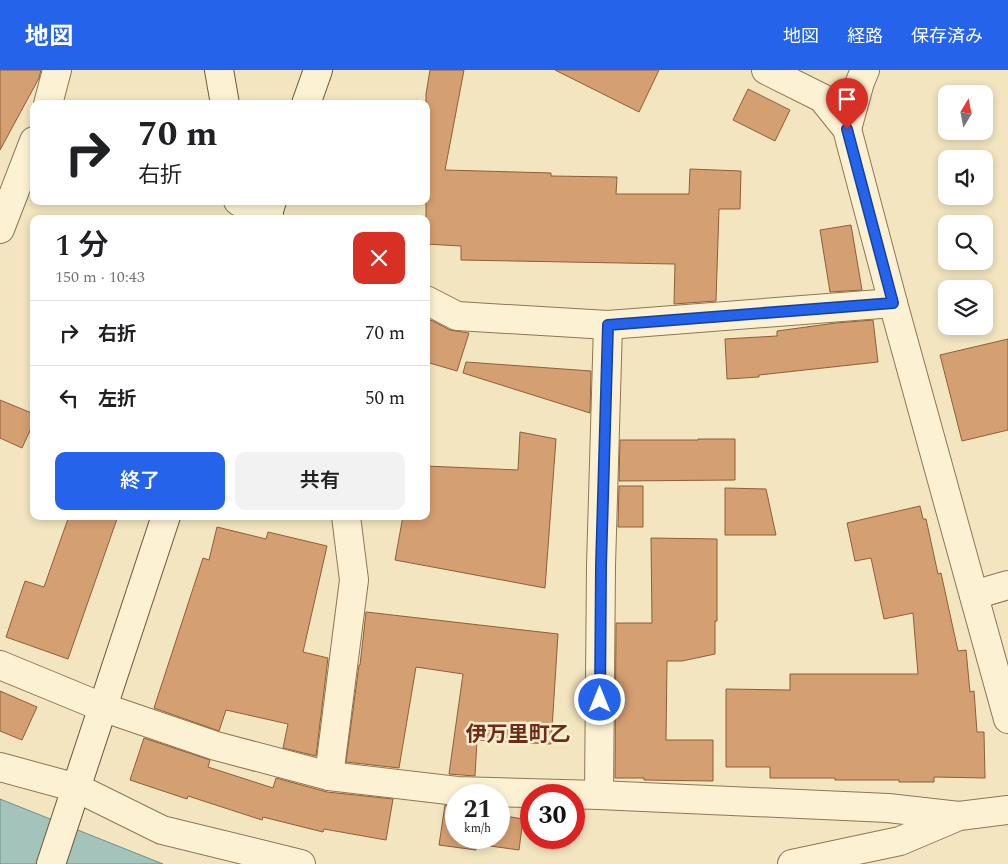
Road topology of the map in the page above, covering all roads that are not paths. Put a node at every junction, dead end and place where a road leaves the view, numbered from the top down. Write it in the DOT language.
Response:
graph roads {
  1 [pos="57,70"];
  2 [pos="218,70"];
  3 [pos="318,70"];
  4 [pos="766,70"];
  5 [pos="865,70"];
  6 [pos="52,100"];
  7 [pos="224,100"];
  8 [pos="307,100"];
  9 [pos="847,129"];
  10 [pos="30,151"];
  11 [pos="250,205"];
  12 [pos="267,211"];
  13 [pos="0,228"];
  14 [pos="430,302"];
  15 [pos="893,303"];
  16 [pos="608,325"];
  17 [pos="165,520"];
  18 [pos="346,520"];
  19 [pos="1008,584"];
  20 [pos="974,595"];
  21 [pos="0,665"];
  22 [pos="102,707"];
  23 [pos="1008,719"];
  24 [pos="0,767"];
  25 [pos="330,776"];
  26 [pos="77,788"];
  27 [pos="600,795"];
  28 [pos="1008,810"];
  29 [pos="959,816"];
  30 [pos="51,864"];
  31 [pos="301,864"];
  32 [pos="792,864"];
  1 -- 6 [label="street"];
  2 -- 7 [label="street"];
  3 -- 8 [label="street"];
  4 -- 9 [label="street"];
  5 -- 9 [label="street"];
  9 -- 15 [label="street"];
  10 -- 13 [label="street"];
  11 -- 12 [label="street"];
  14 -- 16 [label="street"];
  15 -- 16 [label="street"];
  15 -- 20 [label="street"];
  16 -- 27 [label="street"];
  17 -- 22 [label="street"];
  18 -- 25 [label="street"];
  19 -- 20 [label="street"];
  20 -- 23 [label="street"];
  21 -- 22 [label="street"];
  22 -- 25 [label="street"];
  22 -- 26 [label="street"];
  24 -- 26 [label="street"];
  25 -- 27 [label="street"];
  26 -- 30 [label="street"];
  26 -- 31 [label="street"];
  27 -- 29 [label="street"];
  28 -- 29 [label="street"];
  29 -- 32 [label="street"];
}
